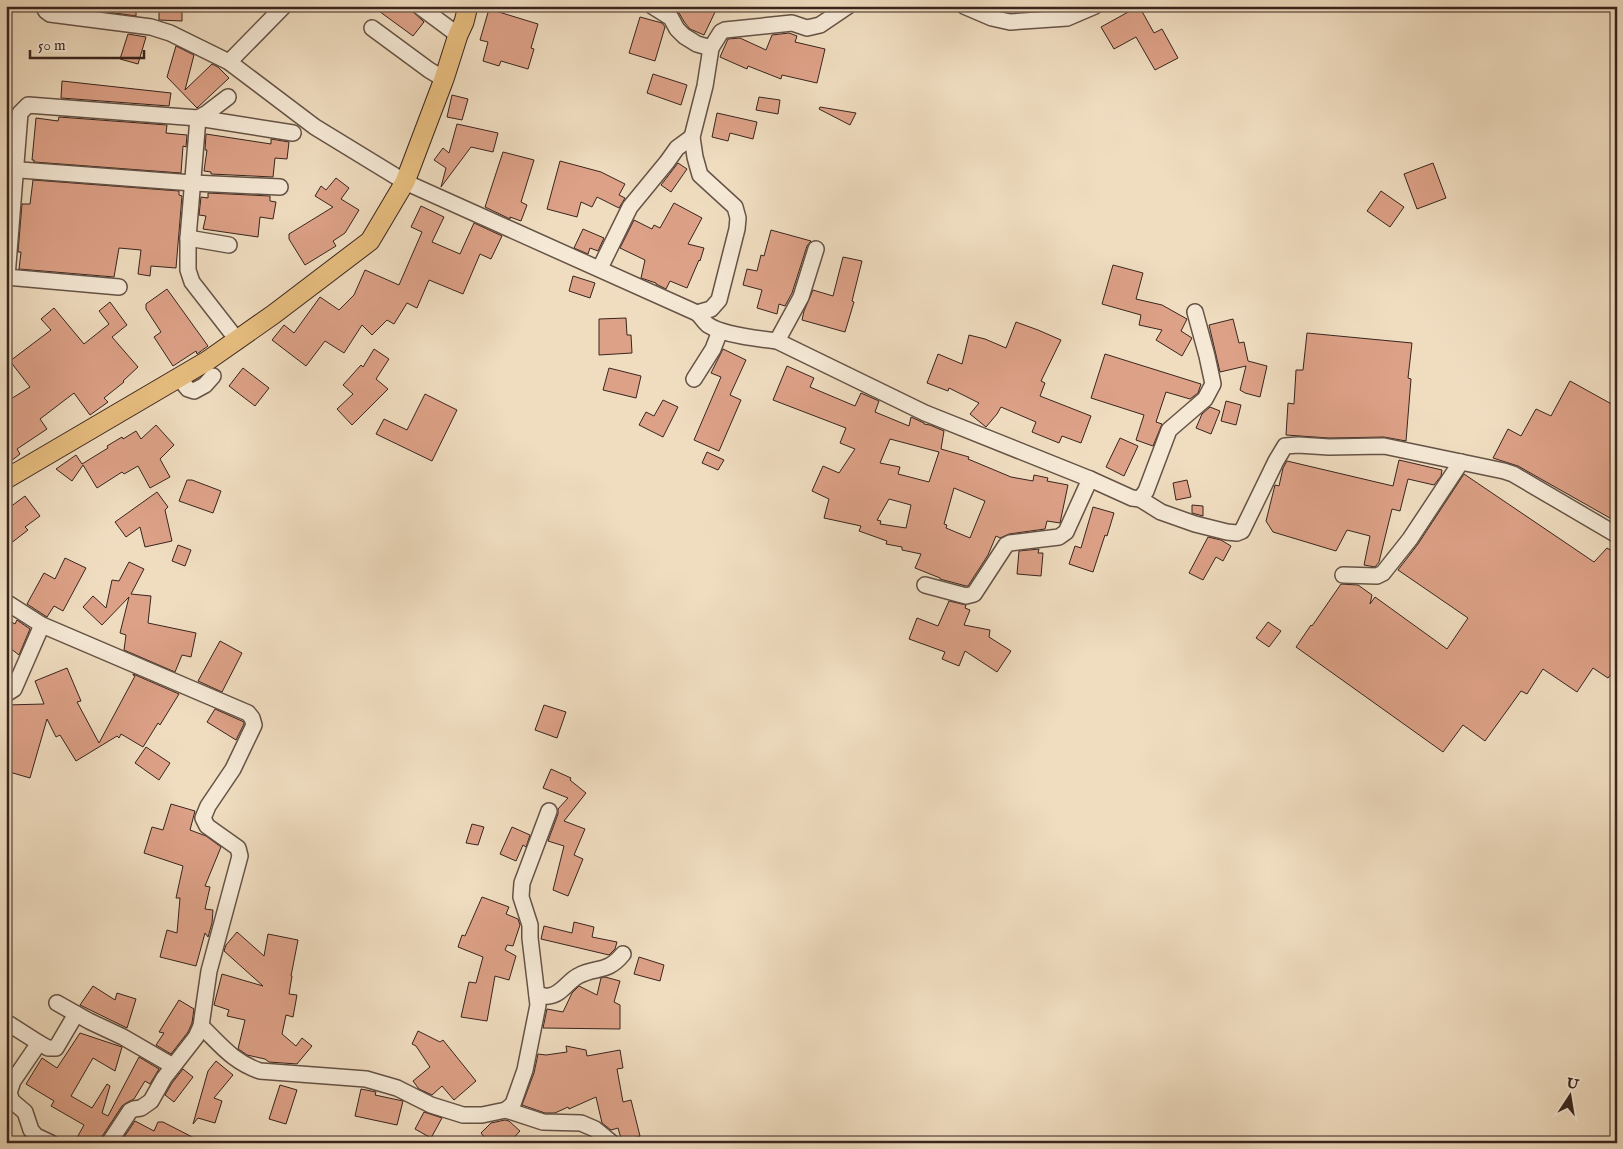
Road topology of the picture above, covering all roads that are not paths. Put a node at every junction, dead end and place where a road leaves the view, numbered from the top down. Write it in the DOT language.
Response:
graph roads {
  1 [pos="43,6"];
  2 [pos="284,6"];
  3 [pos="418,6"];
  4 [pos="468,6"];
  5 [pos="652,6"];
  6 [pos="848,6"];
  7 [pos="964,6"];
  8 [pos="1095,6"];
  9 [pos="372,28"];
  10 [pos="458,35"];
  11 [pos="711,48"];
  12 [pos="229,62"];
  13 [pos="444,79"];
  14 [pos="228,97"];
  15 [pos="198,118"];
  16 [pos="293,133"];
  17 [pos="692,136"];
  18 [pos="11,169"];
  19 [pos="405,182"];
  20 [pos="193,183"];
  21 [pos="280,187"];
  22 [pos="188,238"];
  23 [pos="229,245"];
  24 [pos="816,249"];
  25 [pos="600,268"];
  26 [pos="7,277"];
  27 [pos="118,287"];
  28 [pos="1195,312"];
  29 [pos="697,313"];
  30 [pos="720,331"];
  31 [pos="238,341"];
  32 [pos="777,341"];
  33 [pos="213,376"];
  34 [pos="180,378"];
  35 [pos="694,379"];
  36 [pos="1461,462"];
  37 [pos="6,479"];
  38 [pos="1090,479"];
  39 [pos="1140,499"];
  40 [pos="1617,535"];
  41 [pos="1344,575"];
  42 [pos="925,585"];
  43 [pos="6,602"];
  44 [pos="42,625"];
  45 [pos="6,694"];
  46 [pos="549,811"];
  47 [pos="622,954"];
  48 [pos="538,995"];
  49 [pos="57,1004"];
  50 [pos="76,1014"];
  51 [pos="6,1022"];
  52 [pos="201,1026"];
  53 [pos="39,1043"];
  54 [pos="172,1066"];
  55 [pos="506,1110"];
  56 [pos="51,1143"];
  57 [pos="109,1143"];
  58 [pos="612,1143"];
  1 -- 12 [label="street"];
  2 -- 12 [label="street"];
  3 -- 10 [label="street"];
  4 -- 10 [label="main road"];
  5 -- 11 [label="street"];
  6 -- 11 [label="street"];
  7 -- 8 [label="street"];
  9 -- 13 [label="street"];
  10 -- 13 [label="main road"];
  11 -- 17 [label="street"];
  12 -- 19 [label="street"];
  13 -- 19 [label="main road"];
  14 -- 15 [label="street"];
  15 -- 16 [label="street"];
  15 -- 18 [label="street"];
  15 -- 20 [label="street"];
  17 -- 25 [label="street"];
  17 -- 29 [label="street"];
  18 -- 20 [label="street"];
  18 -- 26 [label="street"];
  19 -- 25 [label="street"];
  19 -- 31 [label="main road"];
  20 -- 21 [label="street"];
  20 -- 22 [label="street"];
  22 -- 23 [label="street"];
  22 -- 31 [label="street"];
  24 -- 32 [label="street"];
  25 -- 29 [label="street"];
  26 -- 27 [label="street"];
  28 -- 39 [label="street"];
  29 -- 30 [label="street"];
  30 -- 32 [label="street"];
  30 -- 35 [label="street"];
  31 -- 34 [label="main road"];
  32 -- 38 [label="street"];
  33 -- 34 [label="street"];
  34 -- 37 [label="main road"];
  36 -- 39 [label="street"];
  36 -- 40 [label="street"];
  36 -- 41 [label="street"];
  38 -- 39 [label="street"];
  38 -- 42 [label="street"];
  43 -- 44 [label="street"];
  44 -- 45 [label="street"];
  44 -- 52 [label="street"];
  46 -- 48 [label="street"];
  47 -- 48 [label="street"];
  48 -- 55 [label="street"];
  49 -- 50 [label="street"];
  50 -- 53 [label="street"];
  50 -- 54 [label="street"];
  51 -- 53 [label="street"];
  52 -- 54 [label="street"];
  52 -- 55 [label="street"];
  53 -- 56 [label="street"];
  54 -- 57 [label="street"];
  55 -- 58 [label="street"];
}
